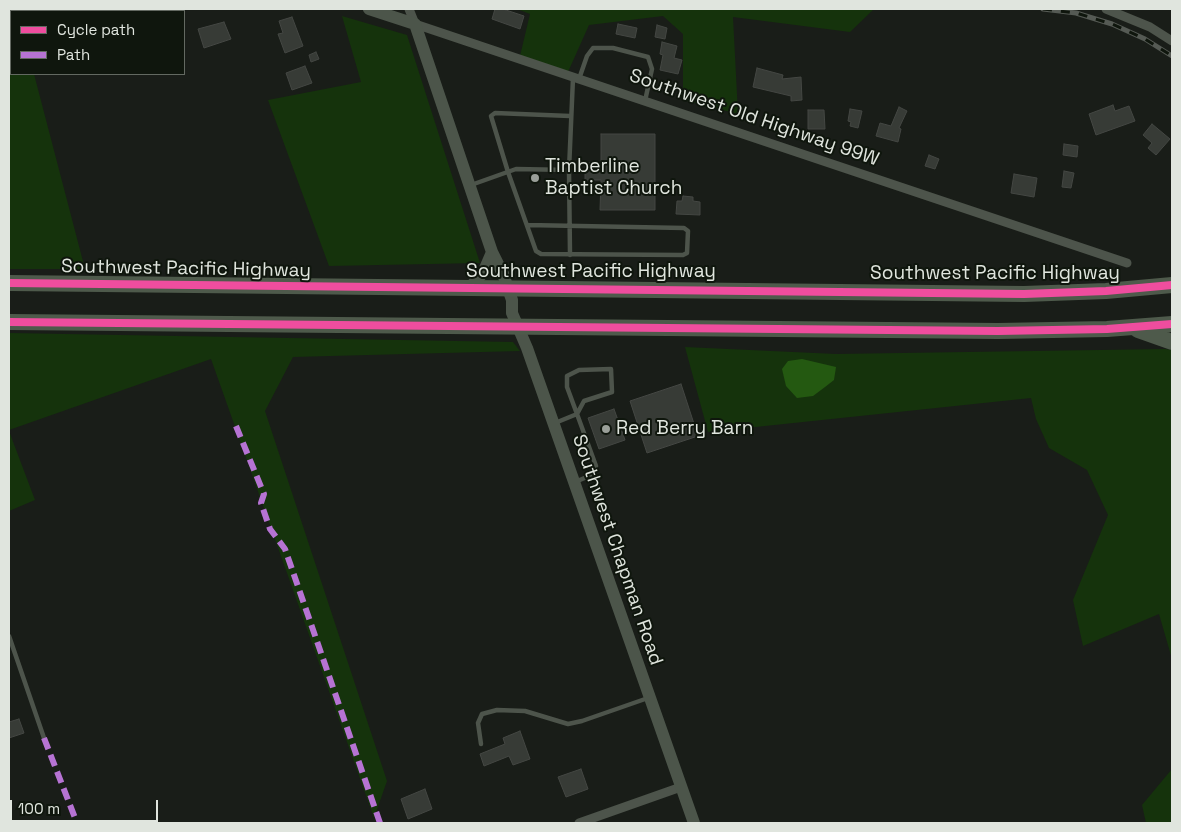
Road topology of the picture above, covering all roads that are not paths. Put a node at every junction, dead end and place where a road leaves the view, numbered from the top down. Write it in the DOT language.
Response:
graph roads {
  1 [pos="369,9"];
  2 [pos="409,9"];
  3 [pos="1106,9"];
  4 [pos="415,24"];
  5 [pos="1172,41"];
  6 [pos="576,78"];
  7 [pos="645,101"];
  8 [pos="570,116"];
  9 [pos="569,170"];
  10 [pos="508,172"];
  11 [pos="470,185"];
  12 [pos="527,225"];
  13 [pos="570,226"];
  14 [pos="492,252"];
  15 [pos="570,254"];
  16 [pos="1128,263"];
  17 [pos="9,283"];
  18 [pos="1172,285"];
  19 [pos="469,288"];
  20 [pos="508,288"];
  21 [pos="9,322"];
  22 [pos="1172,324"];
  23 [pos="517,326"];
  24 [pos="1131,327"];
  25 [pos="1172,342"];
  26 [pos="577,414"];
  27 [pos="553,424"];
  28 [pos="574,482"];
  29 [pos="9,636"];
  30 [pos="649,697"];
  31 [pos="44,738"];
  32 [pos="481,744"];
  33 [pos="682,787"];
  34 [pos="579,823"];
  35 [pos="694,823"];
  1 -- 4 [label="street, Southwest Old Highway 99W"];
  2 -- 4 [label="street"];
  3 -- 5 [label="street"];
  4 -- 6 [label="street, Southwest Old Highway 99W"];
  4 -- 11 [label="street, Southwest Chapman Road"];
  6 -- 7 [label="street, Southwest Old Highway 99W"];
  6 -- 7 [label="lane"];
  6 -- 8 [label="lane"];
  7 -- 16 [label="street, Southwest Old Highway 99W"];
  8 -- 9 [label="lane"];
  8 -- 10 [label="lane"];
  9 -- 10 [label="lane"];
  9 -- 13 [label="lane"];
  10 -- 11 [label="lane"];
  10 -- 12 [label="lane"];
  11 -- 14 [label="street, Southwest Chapman Road"];
  12 -- 13 [label="lane"];
  12 -- 15 [label="lane"];
  13 -- 15 [label="lane"];
  13 -- 15 [label="lane"];
  14 -- 19 [label="street"];
  14 -- 20 [label="street, Southwest Chapman Road"];
  17 -- 19 [label="highway, Southwest Pacific Highway"];
  18 -- 20 [label="highway, Southwest Pacific Highway"];
  19 -- 20 [label="highway, Southwest Pacific Highway"];
  20 -- 23 [label="street, Southwest Chapman Road"];
  21 -- 23 [label="highway"];
  22 -- 24 [label="highway"];
  23 -- 24 [label="highway"];
  23 -- 27 [label="street, Southwest Chapman Road"];
  24 -- 25 [label="highway"];
  26 -- 26 [label="lane"];
  26 -- 27 [label="lane"];
  26 -- 28 [label="lane"];
  27 -- 28 [label="street, Southwest Chapman Road"];
  28 -- 30 [label="street, Southwest Chapman Road"];
  29 -- 31 [label="lane"];
  30 -- 32 [label="lane"];
  30 -- 33 [label="street, Southwest Chapman Road"];
  33 -- 34 [label="street"];
  33 -- 35 [label="street, Southwest Chapman Road"];
}
